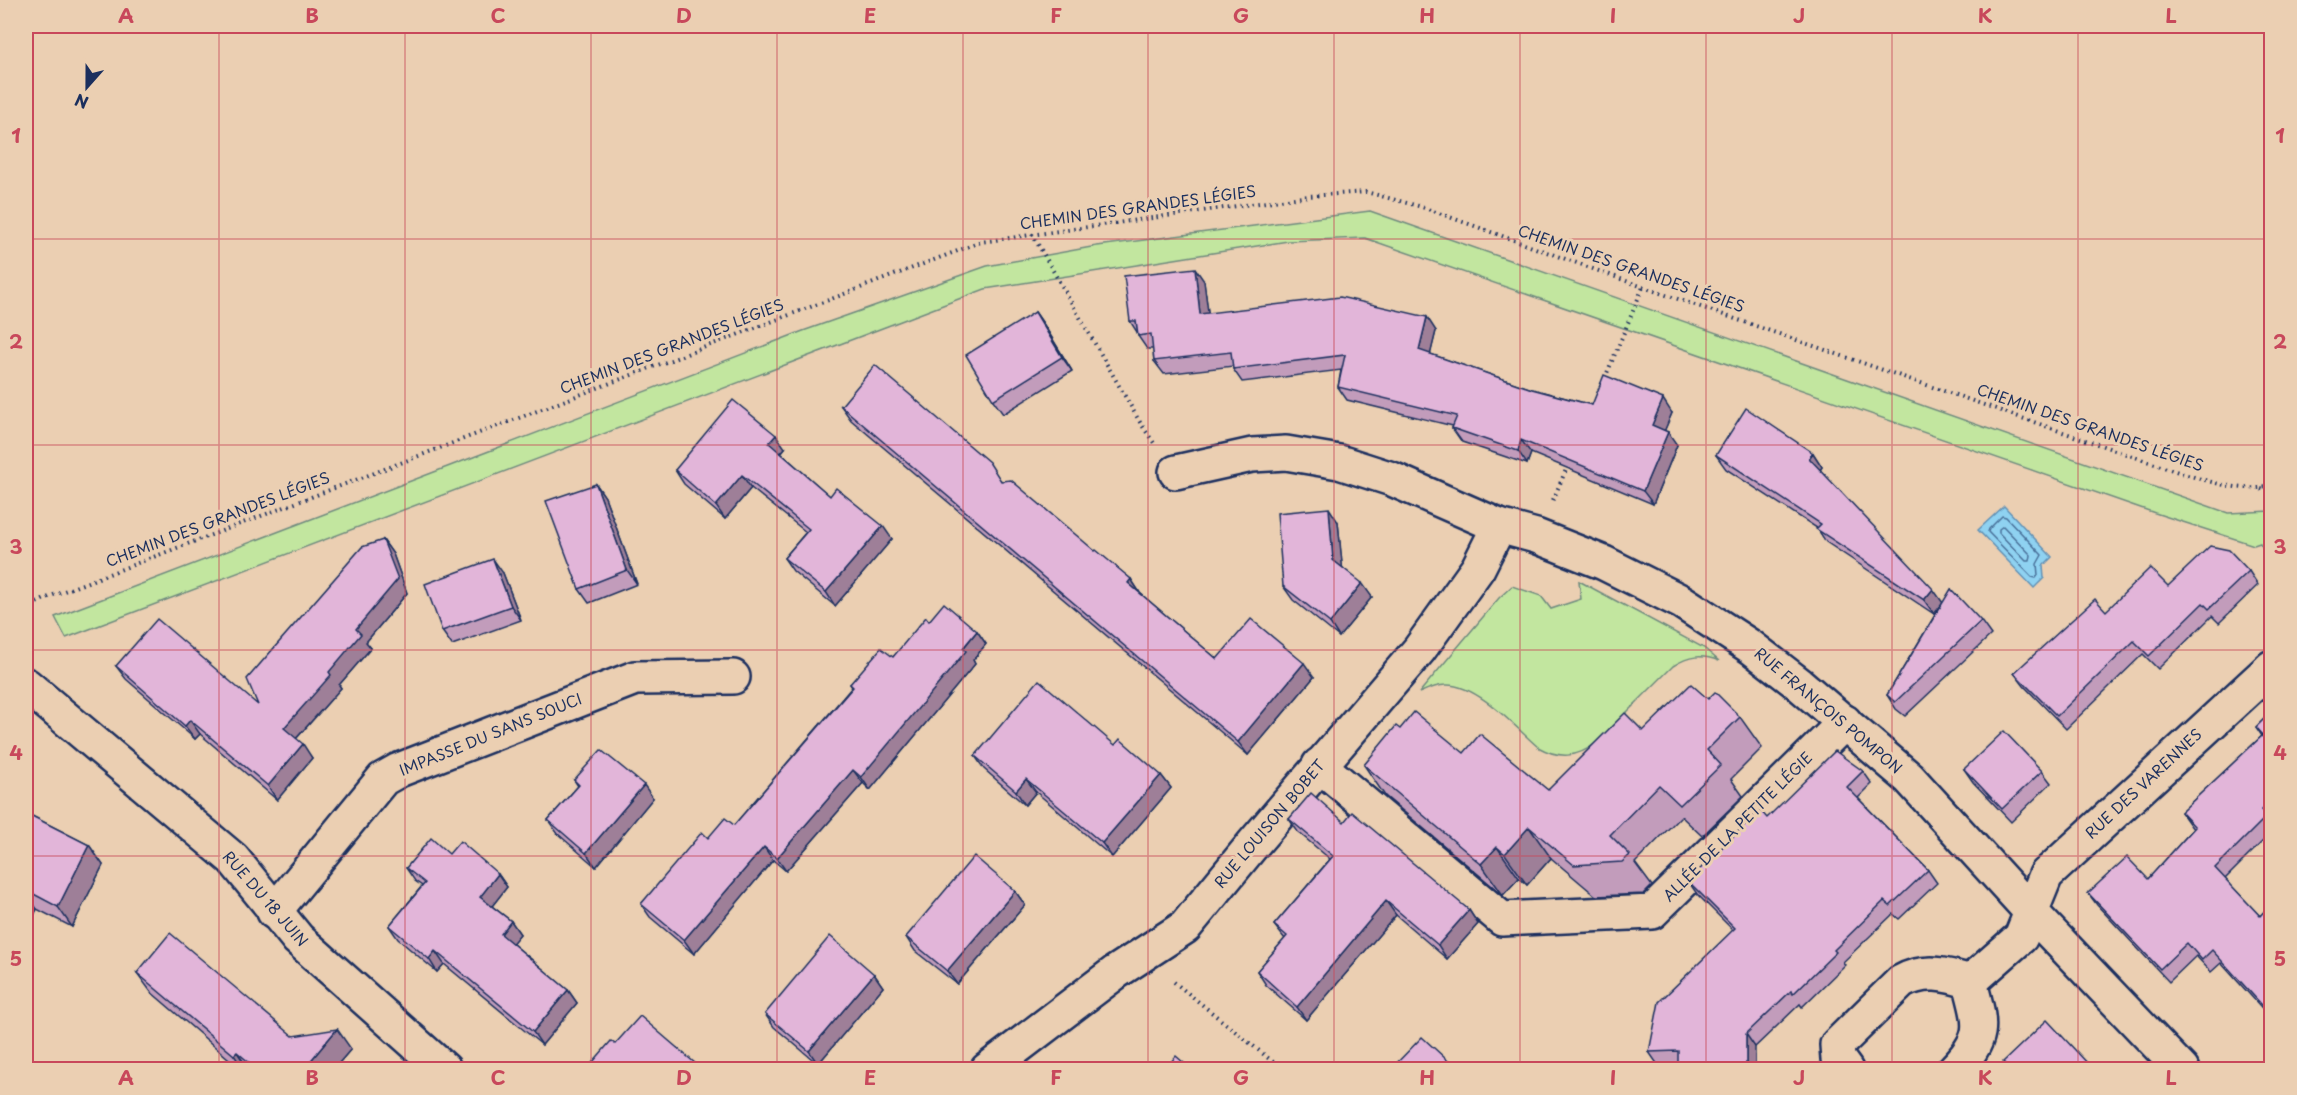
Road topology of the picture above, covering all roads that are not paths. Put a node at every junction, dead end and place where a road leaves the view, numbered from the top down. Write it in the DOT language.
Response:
graph roads {
  1 [pos="1176,472"];
  2 [pos="1499,526"];
  3 [pos="2271,667"];
  4 [pos="734,677"];
  5 [pos="26,685"];
  6 [pos="1845,722"];
  7 [pos="1320,765"];
  8 [pos="274,912"];
  9 [pos="2031,912"];
  10 [pos="1970,982"];
  11 [pos="445,1070"];
  12 [pos="987,1070"];
  13 [pos="1846,1070"];
  14 [pos="1954,1070"];
  15 [pos="2182,1070"];
  1 -- 2 [label="street, RUE FRANÇOIS POMPON"];
  2 -- 6 [label="street, RUE FRANÇOIS POMPON"];
  2 -- 7 [label="street, RUE LOUISON BOBET"];
  3 -- 9 [label="street, RUE DES VARENNES"];
  4 -- 8 [label="street, IMPASSE DU SANS SOUCI"];
  5 -- 8 [label="street, RUE DU 18 JUIN"];
  6 -- 7 [label="street, ALLÉE DE LA PETITE LÉGIE"];
  6 -- 9 [label="street, RUE FRANÇOIS POMPON"];
  7 -- 12 [label="street, RUE LOUISON BOBET"];
  8 -- 11 [label="street, RUE DU 18 JUIN"];
  9 -- 10 [label="street, RUE DES VARENNES"];
  9 -- 15 [label="street, RUE FRANÇOIS POMPON"];
  10 -- 13 [label="street"];
  10 -- 14 [label="street"];
}
